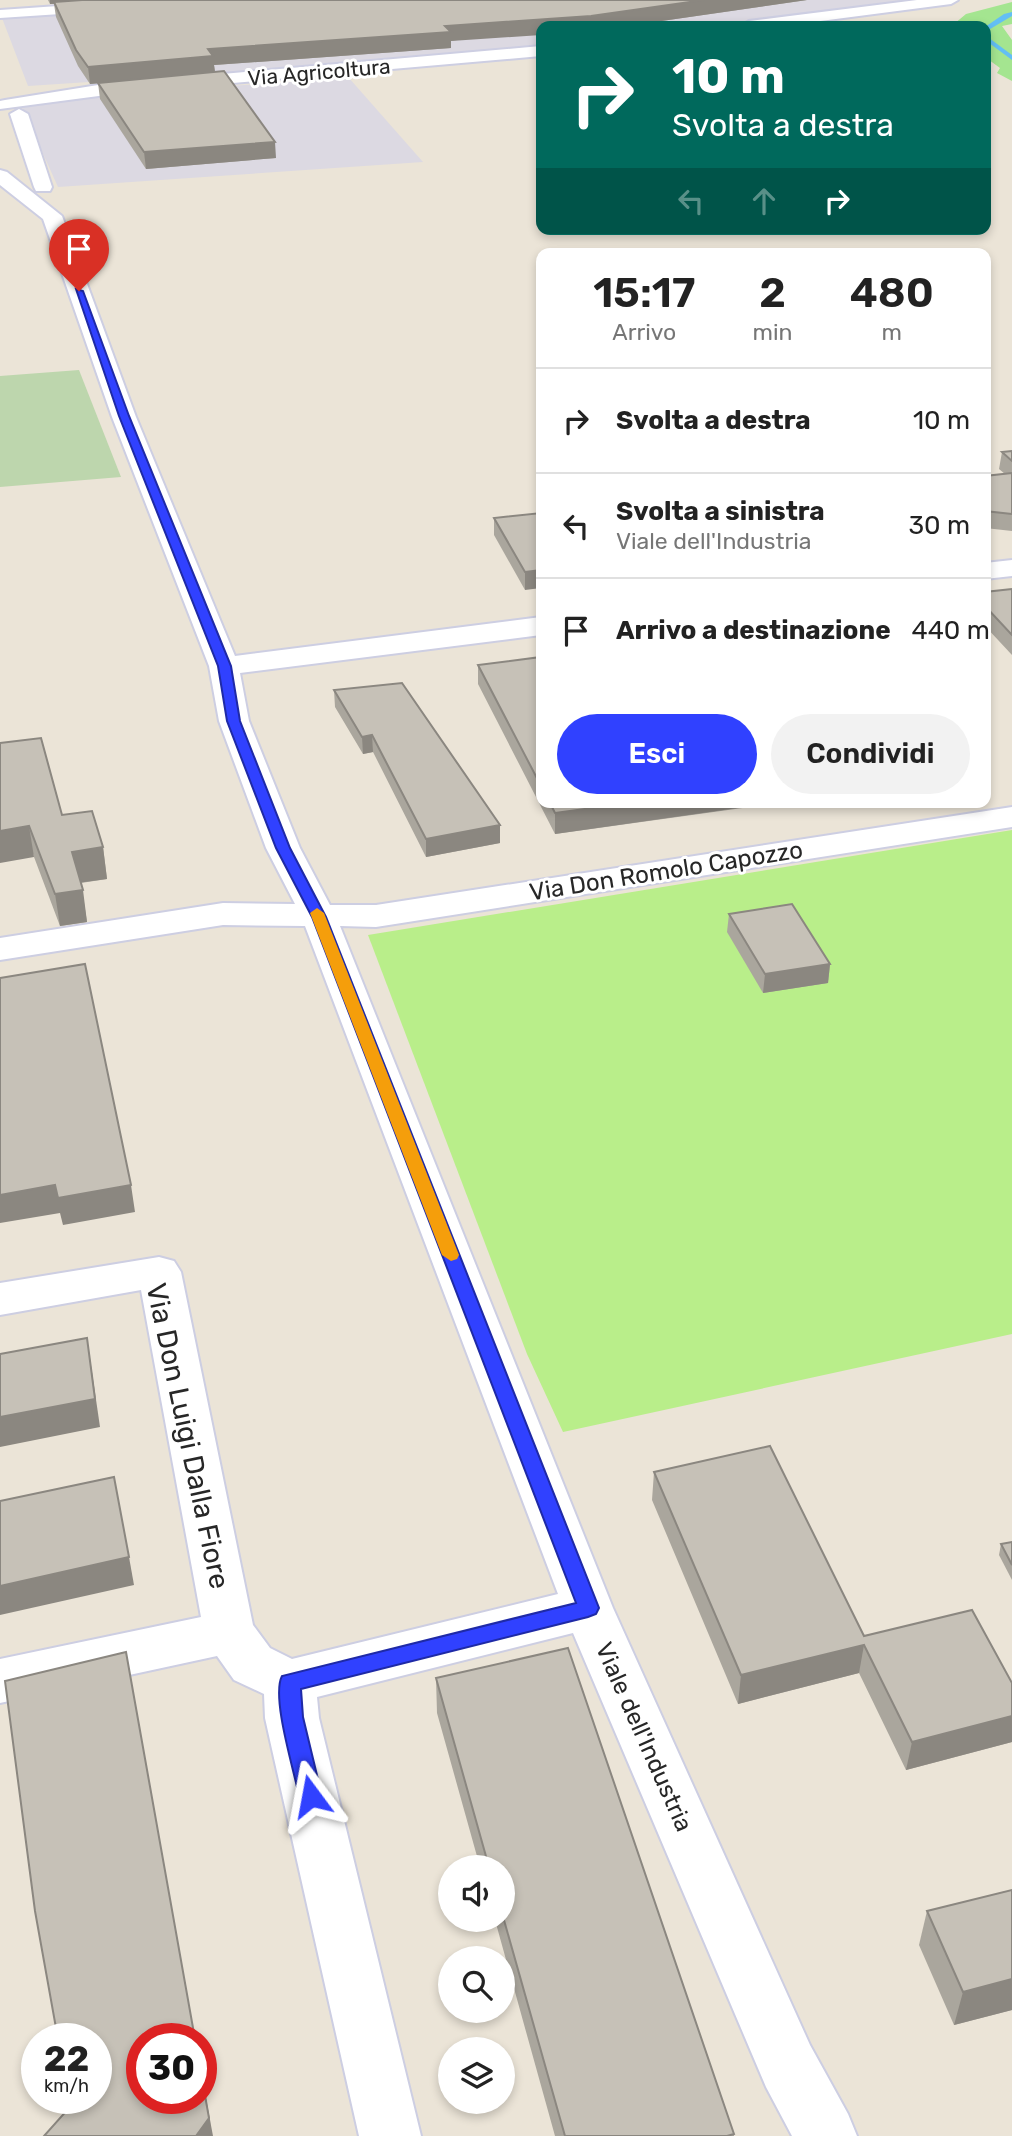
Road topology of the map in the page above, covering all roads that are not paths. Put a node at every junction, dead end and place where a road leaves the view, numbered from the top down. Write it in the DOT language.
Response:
graph roads {
  1 [pos="212,0"];
  2 [pos="951,0"];
  3 [pos="0,14"];
  4 [pos="788,21"];
  5 [pos="536,52"];
  6 [pos="5,101"];
  7 [pos="32,153"];
  8 [pos="5,166"];
  9 [pos="43,187"];
  10 [pos="1012,568"];
  11 [pos="991,570"];
  12 [pos="536,627"];
  13 [pos="225,666"];
  14 [pos="1012,817"];
  15 [pos="319,917"];
  16 [pos="0,949"];
  17 [pos="0,1299"];
  18 [pos="588,1608"];
  19 [pos="229,1632"];
  20 [pos="0,1681"];
  21 [pos="289,1682"];
  22 [pos="390,2136"];
  23 [pos="826,2136"];
  1 -- 3 [label="street"];
  2 -- 4 [label="street"];
  5 -- 6 [label="street, Via Agricoltura"];
  6 -- 7 [label="street"];
  7 -- 8 [label="street"];
  7 -- 9 [label="street"];
  8 -- 13 [label="street, Viale dell'Industria"];
  10 -- 11 [label="street"];
  12 -- 13 [label="street"];
  13 -- 15 [label="street, Viale dell'Industria"];
  14 -- 15 [label="street, Via Don Romolo Capozzo"];
  15 -- 16 [label="street, Via Don Romolo Capozzo"];
  15 -- 18 [label="street, Viale dell'Industria"];
  17 -- 19 [label="street, Via Don Luigi Dalla Fiore"];
  18 -- 21 [label="street"];
  18 -- 23 [label="street, Viale dell'Industria"];
  19 -- 20 [label="street"];
  19 -- 21 [label="street, Via Don Luigi Dalla Fiore"];
  21 -- 22 [label="street"];
}
